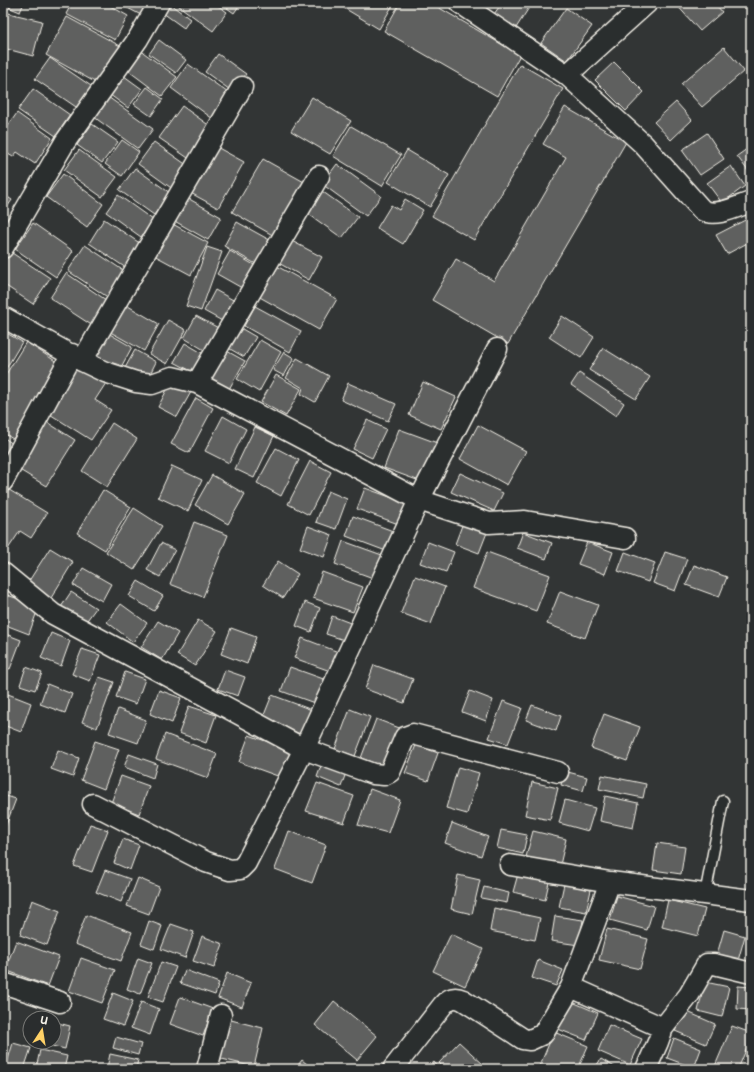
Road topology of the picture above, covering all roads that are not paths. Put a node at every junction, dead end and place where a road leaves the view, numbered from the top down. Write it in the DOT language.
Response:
graph roads {
  1 [pos="159,3"];
  2 [pos="647,3"];
  3 [pos="473,6"];
  4 [pos="567,75"];
  5 [pos="242,87"];
  6 [pos="319,176"];
  7 [pos="751,202"];
  8 [pos="3,248"];
  9 [pos="3,317"];
  10 [pos="497,349"];
  11 [pos="77,357"];
  12 [pos="197,383"];
  13 [pos="3,481"];
  14 [pos="419,500"];
  15 [pos="625,538"];
  16 [pos="3,573"];
  17 [pos="304,750"];
  18 [pos="558,772"];
  19 [pos="723,801"];
  20 [pos="93,804"];
  21 [pos="510,865"];
  22 [pos="610,882"];
  23 [pos="705,894"];
  24 [pos="751,900"];
  25 [pos="751,973"];
  26 [pos="3,983"];
  27 [pos="571,987"];
  28 [pos="60,1002"];
  29 [pos="221,1015"];
  30 [pos="663,1028"];
  31 [pos="207,1069"];
  32 [pos="393,1069"];
  33 [pos="646,1069"];
  1 -- 8 [label="street"];
  2 -- 4 [label="street"];
  3 -- 4 [label="street"];
  4 -- 7 [label="street"];
  5 -- 11 [label="street"];
  6 -- 12 [label="street"];
  9 -- 11 [label="street"];
  10 -- 14 [label="street"];
  11 -- 12 [label="street"];
  11 -- 13 [label="street"];
  12 -- 14 [label="street"];
  14 -- 15 [label="street"];
  14 -- 17 [label="street"];
  16 -- 17 [label="street"];
  17 -- 18 [label="street"];
  17 -- 20 [label="street"];
  19 -- 23 [label="lane"];
  21 -- 22 [label="street"];
  22 -- 23 [label="street"];
  22 -- 27 [label="street"];
  23 -- 24 [label="street"];
  25 -- 30 [label="street"];
  26 -- 28 [label="street"];
  27 -- 30 [label="street"];
  27 -- 32 [label="street"];
  29 -- 31 [label="street"];
  30 -- 33 [label="street"];
}
